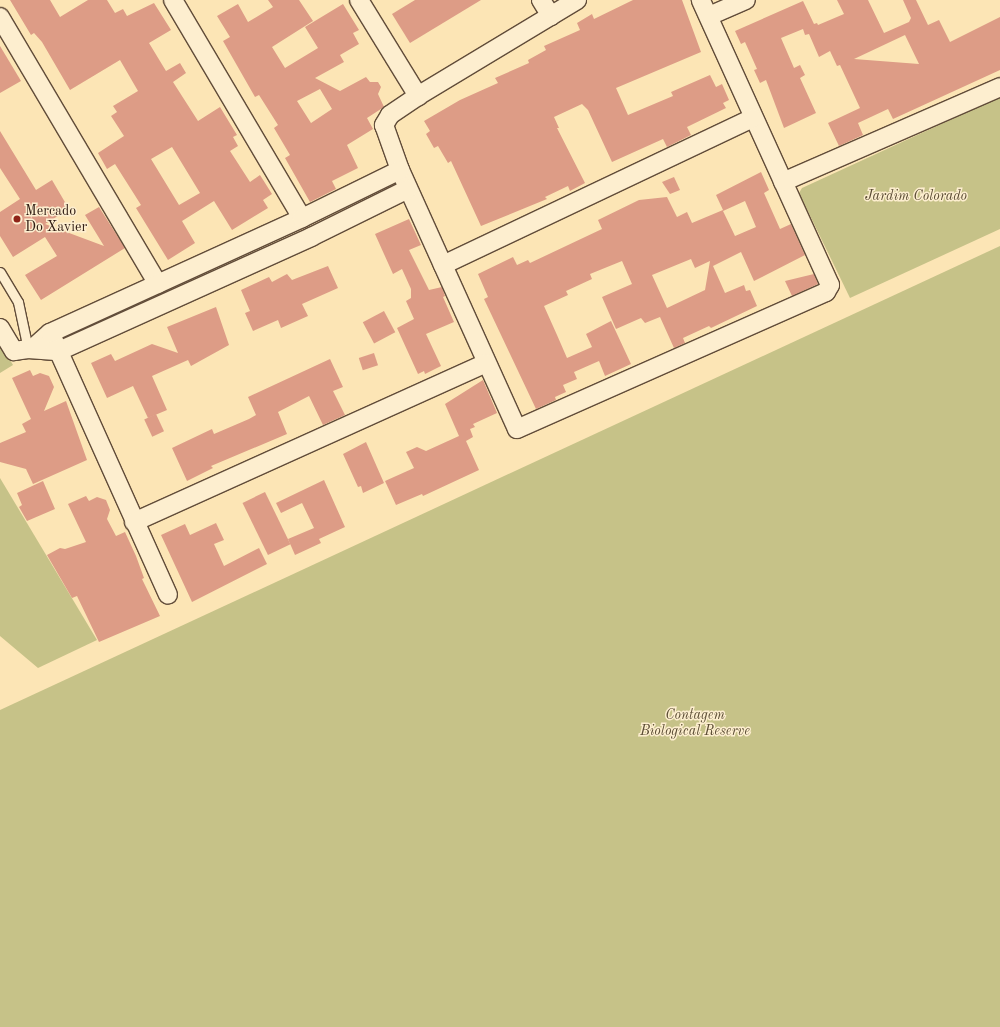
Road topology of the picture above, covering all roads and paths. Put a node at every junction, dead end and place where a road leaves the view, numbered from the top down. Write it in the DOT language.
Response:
graph roads {
  1 [pos="173,0"];
  2 [pos="358,0"];
  3 [pos="541,0"];
  4 [pos="577,0"];
  5 [pos="701,0"];
  6 [pos="746,0"];
  7 [pos="0,16"];
  8 [pos="550,16"];
  9 [pos="709,16"];
  10 [pos="1000,87"];
  11 [pos="418,96"];
  12 [pos="753,118"];
  13 [pos="400,170"];
  14 [pos="783,182"];
  15 [pos="408,189"];
  16 [pos="302,218"];
  17 [pos="246,244"];
  18 [pos="256,262"];
  19 [pos="443,265"];
  20 [pos="0,272"];
  21 [pos="158,284"];
  22 [pos="0,328"];
  23 [pos="50,334"];
  24 [pos="30,349"];
  25 [pos="59,351"];
  26 [pos="486,363"];
  27 [pos="134,522"];
  28 [pos="168,595"];
  1 -- 16 [label="street"];
  2 -- 11 [label="street"];
  3 -- 8 [label="street"];
  4 -- 8 [label="street"];
  5 -- 9 [label="street"];
  6 -- 9 [label="street"];
  7 -- 21 [label="street"];
  8 -- 11 [label="street"];
  9 -- 12 [label="street"];
  10 -- 14 [label="street"];
  11 -- 13 [label="street"];
  12 -- 14 [label="street"];
  12 -- 19 [label="street"];
  13 -- 15 [label="street"];
  13 -- 16 [label="street"];
  14 -- 26 [label="street"];
  15 -- 18 [label="street"];
  15 -- 19 [label="street"];
  16 -- 17 [label="street"];
  17 -- 18 [label="street"];
  17 -- 21 [label="street"];
  18 -- 25 [label="street"];
  19 -- 26 [label="street"];
  20 -- 24 [label="lane"];
  21 -- 23 [label="street"];
  22 -- 24 [label="street"];
  23 -- 24 [label="street"];
  23 -- 25 [label="street"];
  24 -- 25 [label="street"];
  25 -- 27 [label="street"];
  26 -- 27 [label="street"];
  27 -- 28 [label="street"];
}
